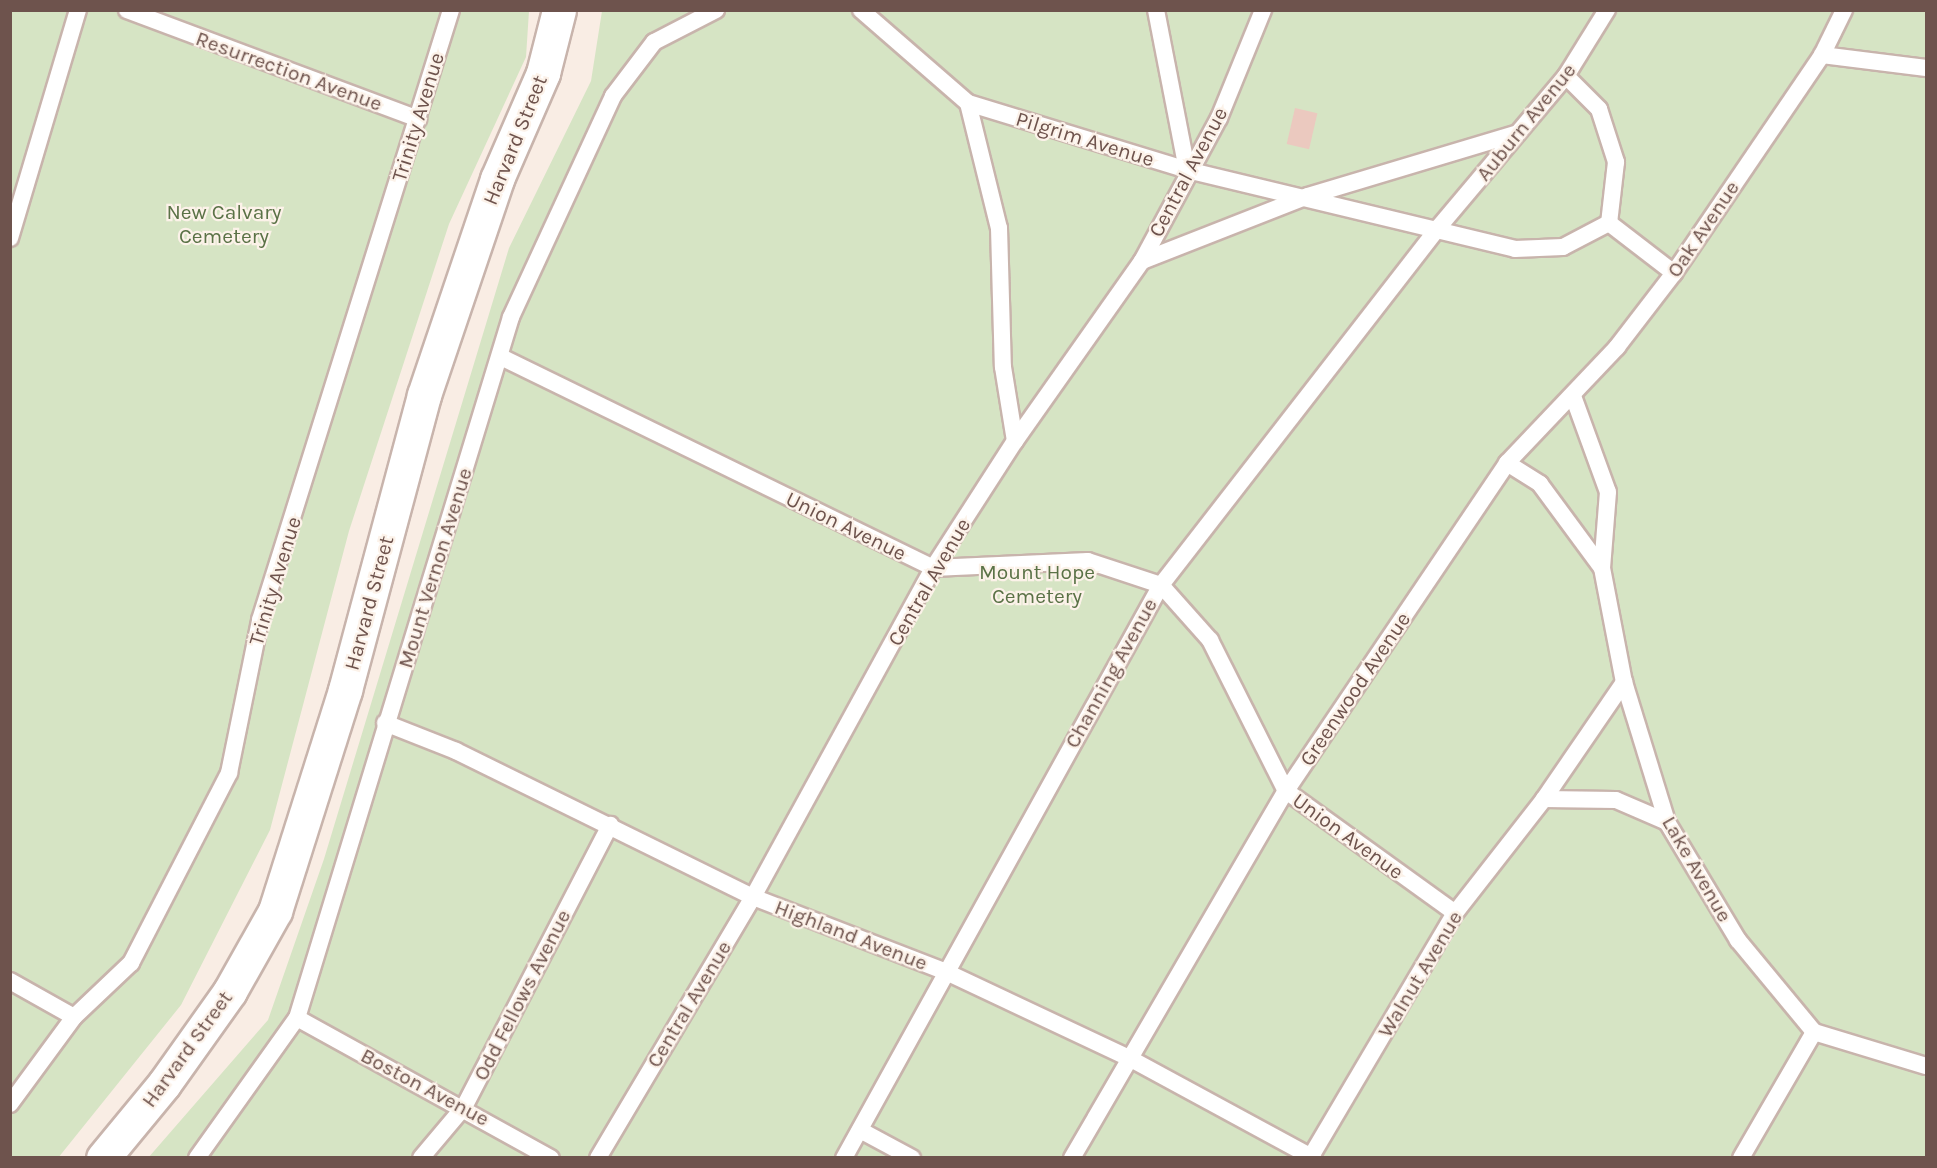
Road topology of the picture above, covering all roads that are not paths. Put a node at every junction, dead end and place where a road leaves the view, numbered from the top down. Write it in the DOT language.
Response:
graph roads {
  1 [pos="78,10"];
  2 [pos="127,10"];
  3 [pos="451,10"];
  4 [pos="559,10"];
  5 [pos="716,10"];
  6 [pos="861,10"];
  7 [pos="1156,10"];
  8 [pos="1263,10"];
  9 [pos="1607,10"];
  10 [pos="1844,10"];
  11 [pos="1822,54"];
  12 [pos="1926,68"];
  13 [pos="1566,75"];
  14 [pos="968,103"];
  15 [pos="418,119"];
  16 [pos="1518,134"];
  17 [pos="1188,170"];
  18 [pos="1308,196"];
  19 [pos="1609,223"];
  20 [pos="1438,228"];
  21 [pos="10,238"];
  22 [pos="1142,261"];
  23 [pos="1674,273"];
  24 [pos="501,357"];
  25 [pos="1573,396"];
  26 [pos="1015,441"];
  27 [pos="1507,463"];
  28 [pos="933,568"];
  29 [pos="1602,568"];
  30 [pos="1161,585"];
  31 [pos="1624,682"];
  32 [pos="385,723"];
  33 [pos="1286,791"];
  34 [pos="1544,799"];
  35 [pos="1667,822"];
  36 [pos="610,825"];
  37 [pos="753,897"];
  38 [pos="1455,914"];
  39 [pos="944,971"];
  40 [pos="10,981"];
  41 [pos="75,1017"];
  42 [pos="297,1018"];
  43 [pos="1814,1032"];
  44 [pos="1131,1059"];
  45 [pos="1926,1066"];
  46 [pos="10,1104"];
  47 [pos="464,1107"];
  48 [pos="860,1130"];
  49 [pos="1311,1157"];
  50 [pos="103,1158"];
  51 [pos="197,1158"];
  52 [pos="421,1158"];
  53 [pos="551,1158"];
  54 [pos="598,1158"];
  55 [pos="844,1158"];
  56 [pos="912,1158"];
  57 [pos="1072,1158"];
  58 [pos="1741,1158"];
  1 -- 21 [label="lane"];
  2 -- 15 [label="lane, Resurrection Avenue"];
  3 -- 15 [label="lane, Trinity Avenue"];
  4 -- 50 [label="main road, Harvard Street"];
  5 -- 24 [label="lane, Mount Vernon Avenue"];
  6 -- 14 [label="lane, Pilgrim Avenue"];
  7 -- 17 [label="lane"];
  8 -- 17 [label="lane, Central Avenue"];
  9 -- 13 [label="lane, Auburn Avenue"];
  10 -- 11 [label="lane, Oak Avenue"];
  11 -- 12 [label="lane"];
  11 -- 23 [label="lane, Oak Avenue"];
  13 -- 16 [label="lane, Auburn Avenue"];
  13 -- 19 [label="lane"];
  14 -- 17 [label="lane, Pilgrim Avenue"];
  14 -- 26 [label="lane"];
  15 -- 41 [label="lane, Trinity Avenue"];
  16 -- 18 [label="lane, Pilgrim Avenue"];
  16 -- 20 [label="lane, Auburn Avenue"];
  17 -- 18 [label="lane, Pilgrim Avenue"];
  17 -- 22 [label="lane, Central Avenue"];
  18 -- 20 [label="lane, Pilgrim Avenue"];
  18 -- 22 [label="lane, Pilgrim Avenue"];
  19 -- 20 [label="lane, Pilgrim Avenue"];
  19 -- 23 [label="lane"];
  20 -- 30 [label="lane, Channing Avenue"];
  22 -- 26 [label="lane, Central Avenue"];
  23 -- 25 [label="lane, Oak Avenue"];
  24 -- 28 [label="lane, Union Avenue"];
  24 -- 32 [label="lane, Mount Vernon Avenue"];
  25 -- 27 [label="lane, Greenwood Avenue"];
  25 -- 29 [label="lane, Lake Avenue"];
  26 -- 28 [label="lane, Central Avenue"];
  27 -- 29 [label="lane, Lake Avenue"];
  27 -- 33 [label="lane, Greenwood Avenue"];
  28 -- 30 [label="lane, Union Avenue"];
  28 -- 37 [label="lane, Central Avenue"];
  29 -- 31 [label="lane, Lake Avenue"];
  30 -- 33 [label="lane, Union Avenue"];
  30 -- 39 [label="lane, Channing Avenue"];
  31 -- 34 [label="lane, Walnut Avenue"];
  31 -- 35 [label="lane, Lake Avenue"];
  32 -- 36 [label="lane, Highland Avenue"];
  32 -- 42 [label="lane, Mount Vernon Avenue"];
  33 -- 38 [label="lane, Union Avenue"];
  33 -- 44 [label="lane, Greenwood Avenue"];
  34 -- 35 [label="lane"];
  34 -- 38 [label="lane, Walnut Avenue"];
  35 -- 43 [label="lane, Lake Avenue"];
  36 -- 37 [label="lane, Highland Avenue"];
  36 -- 47 [label="lane, Odd Fellows Avenue"];
  37 -- 39 [label="lane, Highland Avenue"];
  37 -- 54 [label="lane, Central Avenue"];
  38 -- 49 [label="lane, Walnut Avenue"];
  39 -- 44 [label="lane, Highland Avenue"];
  39 -- 48 [label="lane, Channing Avenue"];
  40 -- 41 [label="lane"];
  41 -- 46 [label="lane, Trinity Avenue"];
  42 -- 47 [label="lane, Boston Avenue"];
  42 -- 51 [label="lane, Mount Vernon Avenue"];
  43 -- 45 [label="lane"];
  43 -- 58 [label="lane"];
  44 -- 49 [label="lane, Highland Avenue"];
  44 -- 57 [label="lane, Greenwood Avenue"];
  47 -- 52 [label="lane, Odd Fellows Avenue"];
  47 -- 53 [label="lane, Boston Avenue"];
  48 -- 55 [label="lane, Channing Avenue"];
  48 -- 56 [label="lane"];
}
